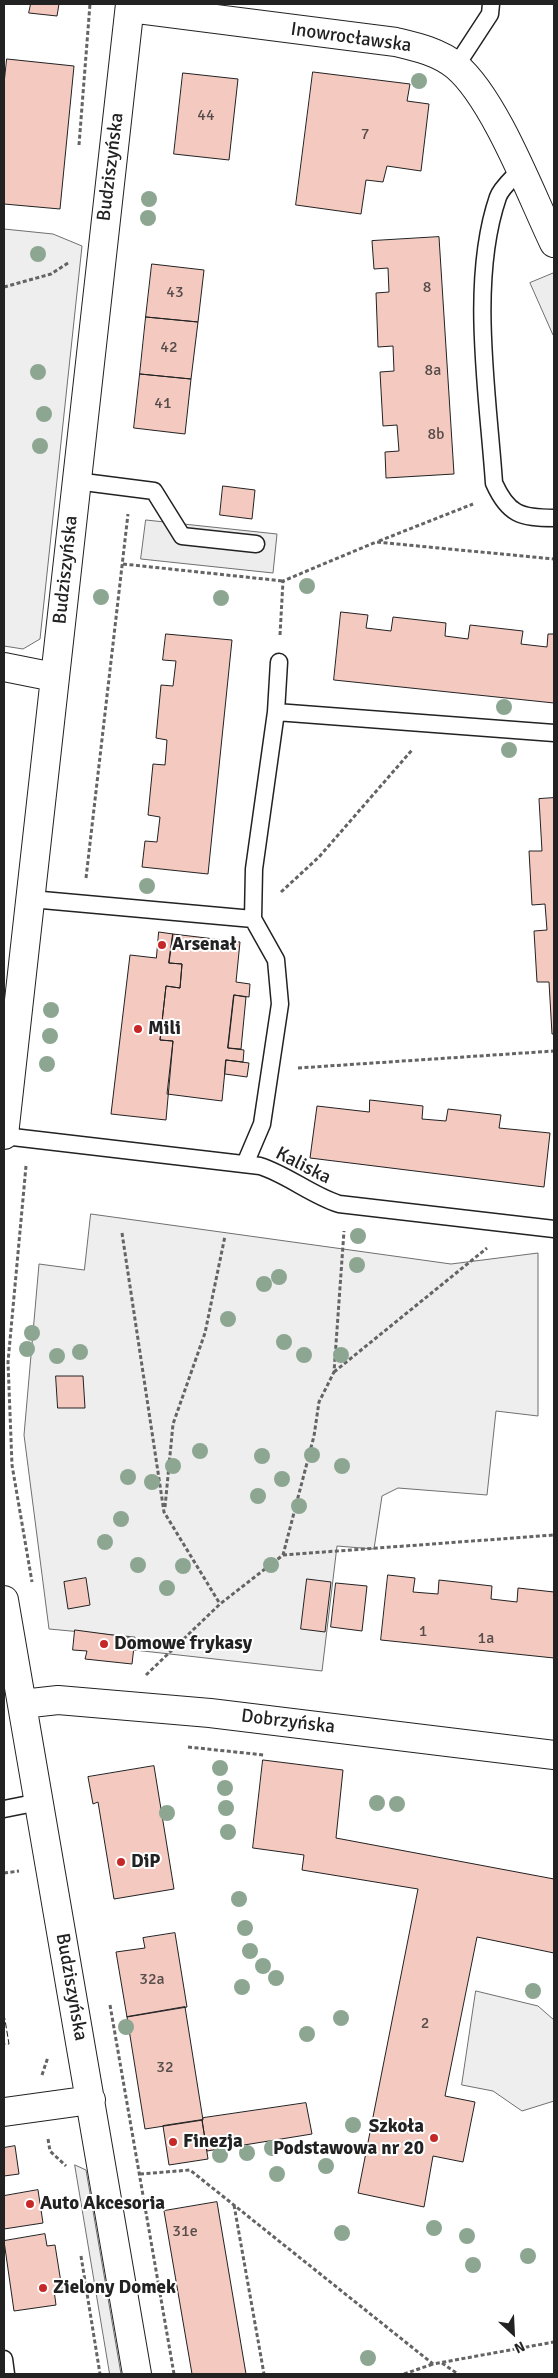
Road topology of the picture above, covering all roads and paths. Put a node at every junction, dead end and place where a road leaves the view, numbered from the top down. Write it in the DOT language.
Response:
graph roads {
  1 [pos="90,4"];
  2 [pos="491,4"];
  3 [pos="130,6"];
  4 [pos="456,66"];
  5 [pos="78,152"];
  6 [pos="520,170"];
  7 [pos="554,243"];
  8 [pos="71,258"];
  9 [pos="4,287"];
  10 [pos="76,481"];
  11 [pos="131,488"];
  12 [pos="499,494"];
  13 [pos="554,518"];
  14 [pos="376,542"];
  15 [pos="256,544"];
  16 [pos="554,559"];
  17 [pos="123,564"];
  18 [pos="283,581"];
  19 [pos="279,662"];
  20 [pos="4,668"];
  21 [pos="54,677"];
  22 [pos="276,712"];
  23 [pos="436,723"];
  24 [pos="554,733"];
  25 [pos="30,899"];
  26 [pos="83,904"];
  27 [pos="253,919"];
  28 [pos="554,1052"];
  29 [pos="270,1070"];
  30 [pos="4,1136"];
  31 [pos="245,1164"];
  32 [pos="346,1205"];
  33 [pos="516,1224"];
  34 [pos="554,1229"];
  35 [pos="122,1233"];
  36 [pos="226,1236"];
  37 [pos="334,1372"];
  38 [pos="164,1512"];
  39 [pos="554,1535"];
  40 [pos="283,1555"];
  41 [pos="4,1600"];
  42 [pos="220,1604"];
  43 [pos="145,1676"];
  44 [pos="22,1704"];
  45 [pos="554,1756"];
  46 [pos="39,1802"];
  47 [pos="4,1809"];
  48 [pos="91,2100"];
  49 [pos="4,2112"];
  50 [pos="234,2205"];
  51 [pos="554,2342"];
  52 [pos="4,2359"];
  53 [pos="441,2362"];
  54 [pos="432,2364"];
  55 [pos="6,2374"];
  56 [pos="137,2374"];
  57 [pos="174,2374"];
  58 [pos="264,2374"];
  59 [pos="404,2374"];
  60 [pos="458,2374"];
  1 -- 5 [label="path"];
  2 -- 4 [label="lane"];
  3 -- 4 [label="street, Inowrocławska"];
  3 -- 10 [label="street, Budziszyńska"];
  4 -- 6 [label="street, Inowrocławska"];
  6 -- 7 [label="street, Inowrocławska"];
  6 -- 12 [label="lane"];
  8 -- 9 [label="path"];
  10 -- 11 [label="lane"];
  10 -- 21 [label="street, Budziszyńska"];
  11 -- 15 [label="lane"];
  11 -- 17 [label="path"];
  12 -- 13 [label="lane"];
  12 -- 14 [label="path"];
  14 -- 16 [label="path"];
  14 -- 18 [label="path"];
  17 -- 18 [label="path"];
  17 -- 26 [label="path"];
  18 -- 19 [label="path"];
  19 -- 22 [label="lane"];
  20 -- 21 [label="street"];
  21 -- 25 [label="street, Budziszyńska"];
  22 -- 23 [label="lane"];
  22 -- 27 [label="lane"];
  23 -- 24 [label="lane"];
  23 -- 27 [label="path"];
  25 -- 26 [label="lane"];
  25 -- 30 [label="street, Budziszyńska"];
  26 -- 27 [label="lane"];
  27 -- 29 [label="lane"];
  28 -- 29 [label="path"];
  29 -- 31 [label="lane"];
  30 -- 31 [label="lane, Kaliska"];
  31 -- 32 [label="lane, Kaliska"];
  32 -- 33 [label="lane, Kaliska"];
  32 -- 37 [label="path"];
  33 -- 34 [label="lane, Kaliska"];
  33 -- 37 [label="path"];
  35 -- 38 [label="path"];
  36 -- 38 [label="path"];
  37 -- 40 [label="path"];
  38 -- 42 [label="path"];
  39 -- 40 [label="path"];
  40 -- 42 [label="path"];
  41 -- 44 [label="street, Budziszyńska"];
  42 -- 43 [label="path"];
  44 -- 45 [label="street, Dobrzyńska"];
  44 -- 46 [label="street, Budziszyńska"];
  46 -- 47 [label="lane"];
  46 -- 48 [label="street, Budziszyńska"];
  48 -- 49 [label="street"];
  48 -- 56 [label="street, Budziszyńska"];
  50 -- 54 [label="path"];
  50 -- 57 [label="path"];
  50 -- 58 [label="path"];
  51 -- 53 [label="path"];
  52 -- 55 [label="lane"];
  53 -- 54 [label="path"];
  53 -- 60 [label="path"];
  54 -- 59 [label="path"];
}
